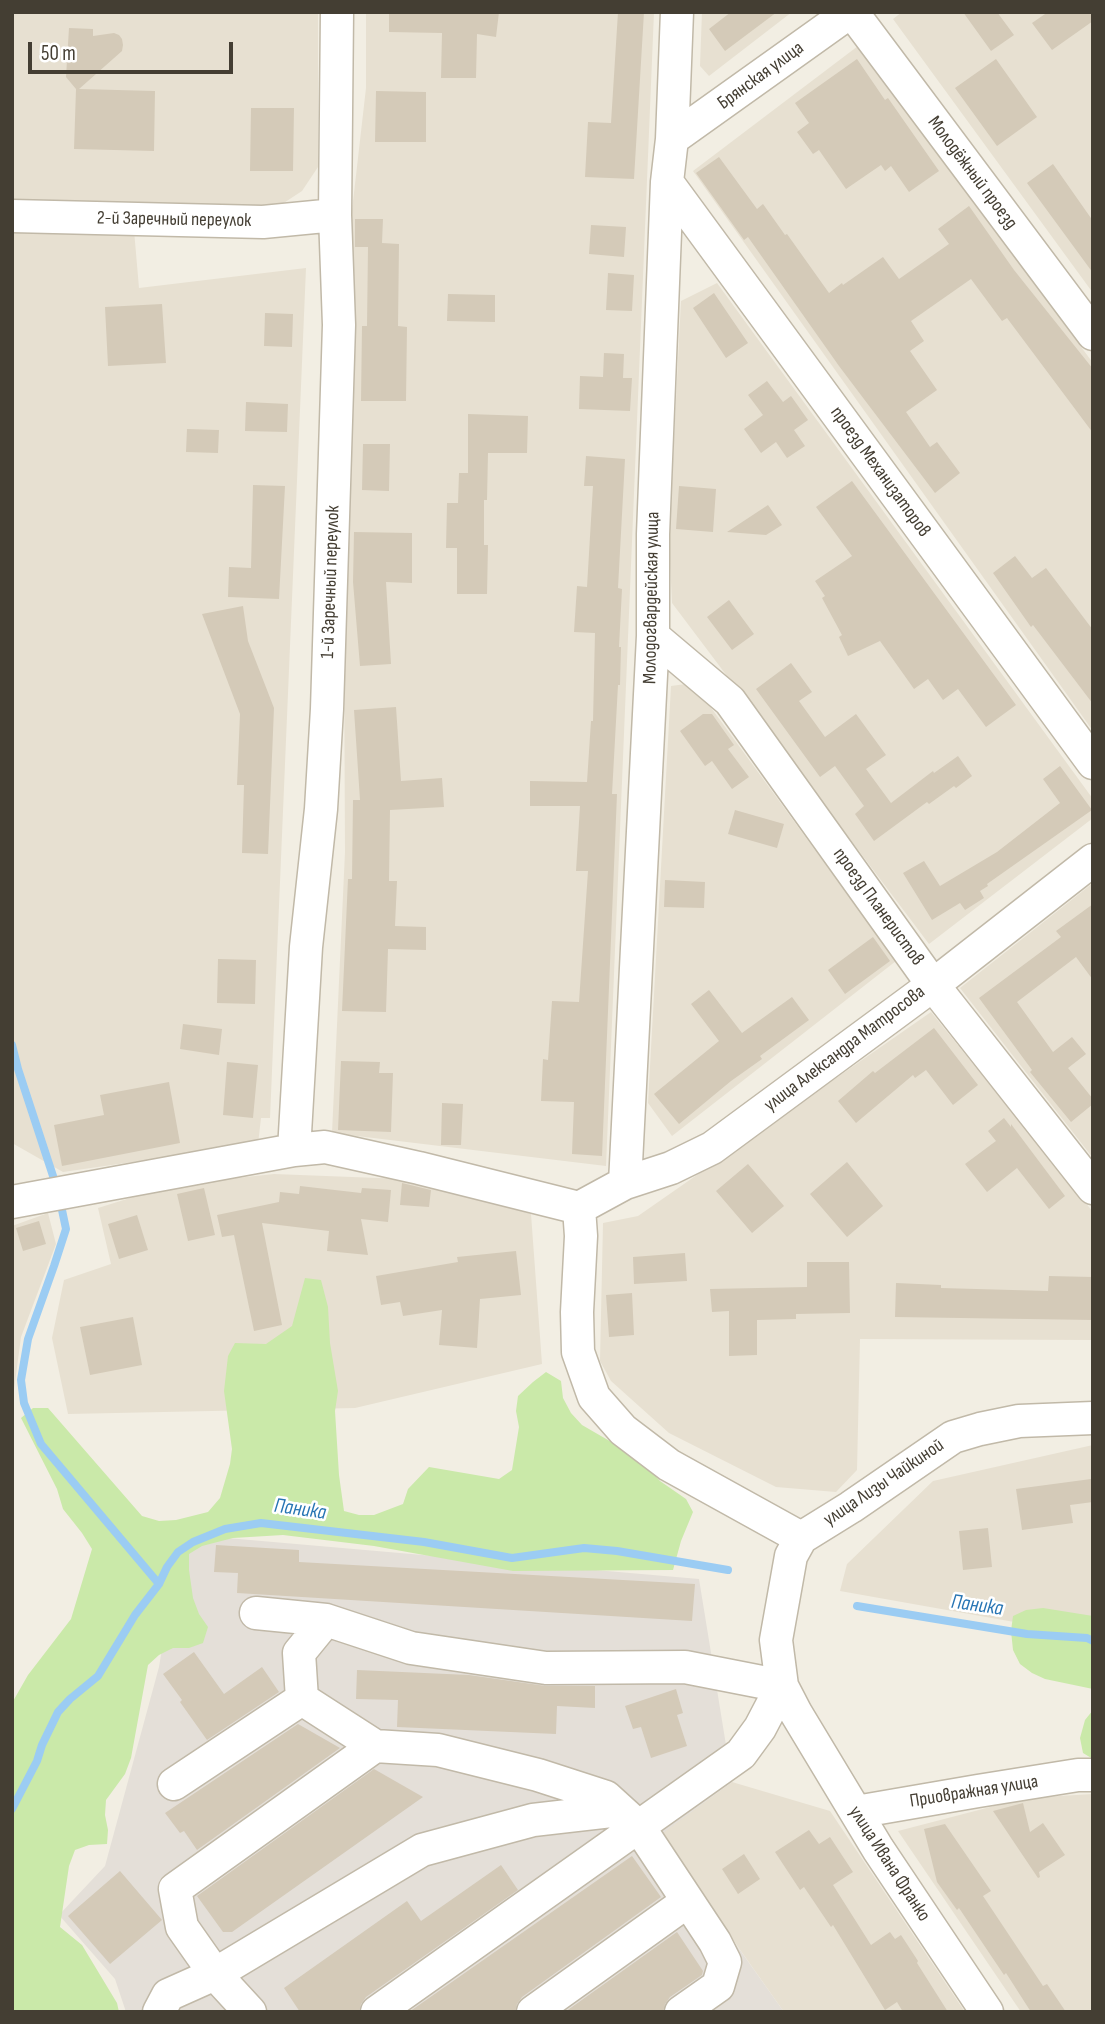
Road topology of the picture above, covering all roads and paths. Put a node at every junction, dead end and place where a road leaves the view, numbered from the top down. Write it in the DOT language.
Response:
graph roads {
  1 [pos="337,12"];
  2 [pos="677,12"];
  3 [pos="851,12"];
  4 [pos="672,139"];
  5 [pos="667,182"];
  6 [pos="335,215"];
  7 [pos="12,216"];
  8 [pos="1093,334"];
  9 [pos="653,636"];
  10 [pos="1093,763"];
  11 [pos="1093,859"];
  12 [pos="933,985"];
  13 [pos="294,1150"];
  14 [pos="625,1183"];
  15 [pos="1093,1188"];
  16 [pos="12,1202"];
  17 [pos="579,1208"];
  18 [pos="1093,1418"];
  19 [pos="801,1538"];
  20 [pos="257,1614"];
  21 [pos="326,1620"];
  22 [pos="302,1699"];
  23 [pos="789,1700"];
  24 [pos="375,1746"];
  25 [pos="1093,1775"];
  26 [pos="174,1784"];
  27 [pos="856,1812"];
  28 [pos="629,1818"];
  29 [pos="688,1901"];
  30 [pos="215,1974"];
  31 [pos="159,2012"];
  32 [pos="250,2012"];
  33 [pos="377,2012"];
  34 [pos="533,2012"];
  35 [pos="681,2012"];
  36 [pos="987,2012"];
  1 -- 6 [label="street, 1-й Заречный переулок"];
  2 -- 4 [label="street, Молодогвардейская улица"];
  3 -- 4 [label="street, Брянская улица"];
  3 -- 8 [label="street, Молодёжный проезд"];
  4 -- 5 [label="street, Молодогвардейская улица"];
  5 -- 9 [label="street, Молодогвардейская улица"];
  5 -- 10 [label="street, проезд Механизаторов"];
  6 -- 7 [label="street, 2-й Заречный переулок"];
  6 -- 13 [label="street, 1-й Заречный переулок"];
  9 -- 12 [label="street, проезд Планеристов"];
  9 -- 14 [label="street, Молодогвардейская улица"];
  11 -- 12 [label="street, улица Александра Матросова"];
  12 -- 14 [label="street, улица Александра Матросова"];
  12 -- 15 [label="street, проезд Планеристов"];
  13 -- 16 [label="street"];
  13 -- 17 [label="street"];
  14 -- 17 [label="street, улица Александра Матросова"];
  17 -- 19 [label="street"];
  18 -- 19 [label="street, улица Лизы Чайкиной"];
  19 -- 23 [label="street"];
  20 -- 21 [label="street"];
  21 -- 22 [label="street"];
  21 -- 23 [label="street"];
  22 -- 24 [label="street"];
  22 -- 26 [label="street"];
  23 -- 27 [label="street, улица Ивана Франко"];
  23 -- 28 [label="street"];
  24 -- 28 [label="street"];
  24 -- 30 [label="street"];
  25 -- 27 [label="street, Приовражная улица"];
  27 -- 36 [label="street, улица Ивана Франко"];
  28 -- 29 [label="street"];
  28 -- 30 [label="street"];
  28 -- 33 [label="street"];
  29 -- 34 [label="street"];
  29 -- 35 [label="street"];
  30 -- 31 [label="street"];
  30 -- 32 [label="street"];
}
